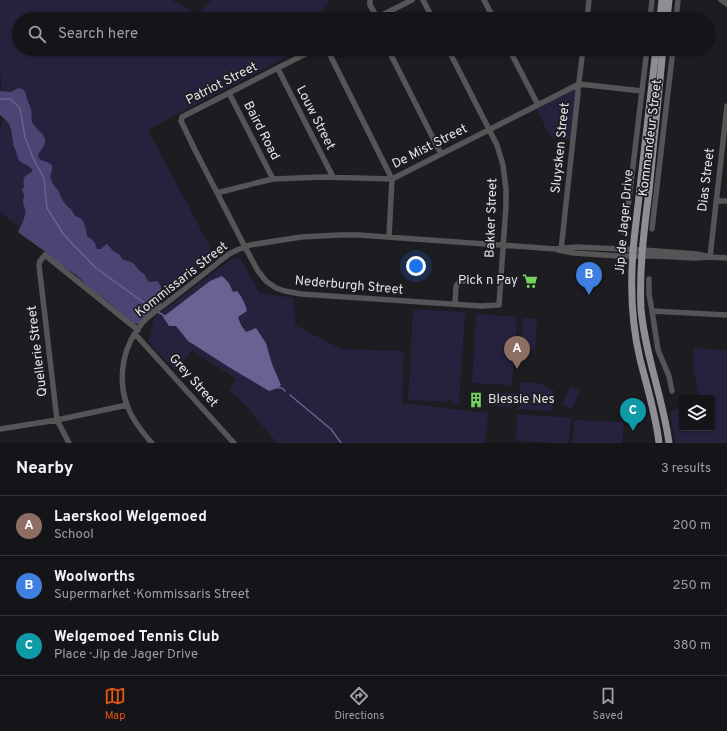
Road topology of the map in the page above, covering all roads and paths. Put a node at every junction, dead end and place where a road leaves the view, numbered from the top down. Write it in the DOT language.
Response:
graph roads {
  1 [pos="370,0"];
  2 [pos="412,0"];
  3 [pos="423,0"];
  4 [pos="484,0"];
  5 [pos="589,0"];
  6 [pos="652,0"];
  7 [pos="662,0"];
  8 [pos="669,0"];
  9 [pos="678,0"];
  10 [pos="721,0"];
  11 [pos="727,4"];
  12 [pos="373,12"];
  13 [pos="388,12"];
  14 [pos="429,12"];
  15 [pos="490,12"];
  16 [pos="587,12"];
  17 [pos="651,12"];
  18 [pos="661,12"];
  19 [pos="668,12"];
  20 [pos="677,12"];
  21 [pos="302,56"];
  22 [pos="330,56"];
  23 [pos="392,56"];
  24 [pos="452,56"];
  25 [pos="513,56"];
  26 [pos="582,56"];
  27 [pos="646,56"];
  28 [pos="655,56"];
  29 [pos="662,56"];
  30 [pos="672,56"];
  31 [pos="278,69"];
  32 [pos="579,84"];
  33 [pos="642,91"];
  34 [pos="229,94"];
  35 [pos="538,105"];
  36 [pos="727,106"];
  37 [pos="182,117"];
  38 [pos="489,130"];
  39 [pos="441,154"];
  40 [pos="333,177"];
  41 [pos="392,179"];
  42 [pos="273,180"];
  43 [pos="218,193"];
  44 [pos="716,201"];
  45 [pos="727,202"];
  46 [pos="652,229"];
  47 [pos="625,233"];
  48 [pos="389,237"];
  49 [pos="503,245"];
  50 [pos="245,247"];
  51 [pos="559,249"];
  52 [pos="632,253"];
  53 [pos="642,253"];
  54 [pos="45,255"];
  55 [pos="710,257"];
  56 [pos="727,258"];
  57 [pos="648,279"];
  58 [pos="474,281"];
  59 [pos="455,304"];
  60 [pos="499,305"];
  61 [pos="652,311"];
  62 [pos="727,315"];
  63 [pos="136,332"];
  64 [pos="651,364"];
  65 [pos="672,391"];
  66 [pos="127,405"];
  67 [pos="57,420"];
  68 [pos="656,424"];
  69 [pos="0,429"];
  70 [pos="69,443"];
  71 [pos="152,443"];
  72 [pos="234,443"];
  73 [pos="659,443"];
  74 [pos="668,443"];
  1 -- 12 [label="street"];
  2 -- 13 [label="street"];
  3 -- 14 [label="street"];
  4 -- 15 [label="street"];
  5 -- 16 [label="street"];
  6 -- 17 [label="street"];
  7 -- 18 [label="main road"];
  8 -- 19 [label="main road"];
  9 -- 20 [label="street"];
  10 -- 11 [label="street"];
  21 -- 31 [label="street, Patriot Street"];
  22 -- 41 [label="street"];
  23 -- 39 [label="street"];
  24 -- 38 [label="street, Bakker Street"];
  25 -- 35 [label="street"];
  26 -- 32 [label="street, Sluysken Street"];
  27 -- 33 [label="street, Kommandeur Street"];
  28 -- 52 [label="main road, Jip de Jager Drive"];
  29 -- 53 [label="main road, Jip de Jager Drive"];
  30 -- 46 [label="street, Kommandeur Street"];
  31 -- 34 [label="street, Patriot Street"];
  31 -- 40 [label="street, Louw Street"];
  32 -- 33 [label="street"];
  32 -- 35 [label="street, De Mist Street"];
  32 -- 51 [label="street, Sluysken Street"];
  33 -- 47 [label="street, Kommandeur Street"];
  34 -- 37 [label="street, Patriot Street"];
  34 -- 42 [label="street, Baird Road"];
  35 -- 38 [label="street, De Mist Street"];
  36 -- 44 [label="street, Dias Street"];
  37 -- 43 [label="street, Nederburgh Street"];
  38 -- 39 [label="street, De Mist Street"];
  38 -- 49 [label="street, Bakker Street"];
  39 -- 41 [label="street, De Mist Street"];
  40 -- 41 [label="street, De Mist Street"];
  40 -- 42 [label="street, De Mist Street"];
  41 -- 48 [label="street"];
  42 -- 43 [label="street, De Mist Street"];
  43 -- 50 [label="street, Nederburgh Street"];
  44 -- 45 [label="street"];
  44 -- 55 [label="street, Dias Street"];
  48 -- 49 [label="street, Kommissaris Street"];
  48 -- 50 [label="street, Kommissaris Street"];
  49 -- 51 [label="street, Kommissaris Street"];
  49 -- 60 [label="street, Bakker Street"];
  50 -- 59 [label="street, Nederburgh Street"];
  50 -- 63 [label="street, Kommissaris Street"];
  51 -- 52 [label="street, Kommissaris Street"];
  52 -- 53 [label="street, Kommissaris Street"];
  52 -- 68 [label="main road, Jip de Jager Drive"];
  53 -- 55 [label="street, Kommissaris Street"];
  53 -- 64 [label="main road, Jip de Jager Drive"];
  54 -- 63 [label="street, Grey Street"];
  54 -- 67 [label="street, Quellerie Street"];
  55 -- 56 [label="street, Kommissaris Street"];
  57 -- 61 [label="street"];
  58 -- 59 [label="street"];
  59 -- 60 [label="street, Nederburgh Street"];
  61 -- 62 [label="street"];
  61 -- 65 [label="street"];
  63 -- 66 [label="street, Kommissaris Street"];
  63 -- 72 [label="street, Grey Street"];
  64 -- 68 [label="main road"];
  64 -- 74 [label="main road"];
  66 -- 67 [label="street"];
  66 -- 71 [label="street, Kommissaris Street"];
  67 -- 69 [label="street"];
  67 -- 70 [label="street, Quellerie Street"];
  68 -- 73 [label="main road, Jip de Jager Drive"];
}
